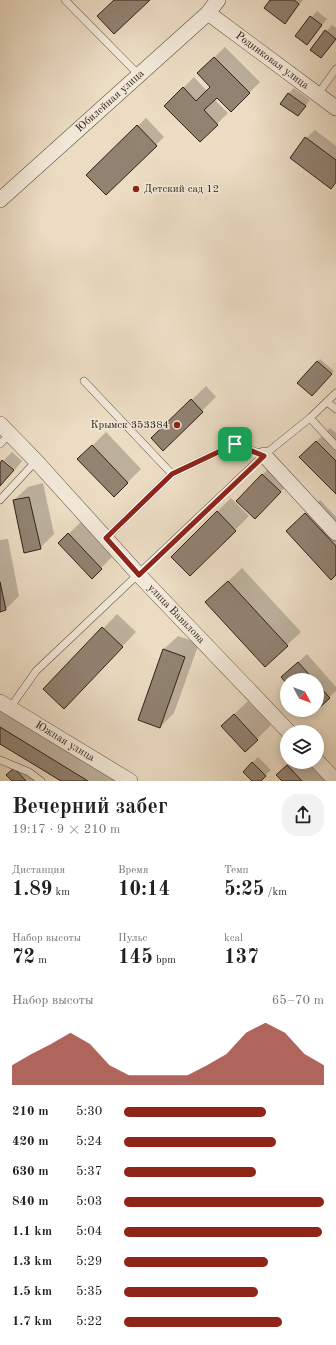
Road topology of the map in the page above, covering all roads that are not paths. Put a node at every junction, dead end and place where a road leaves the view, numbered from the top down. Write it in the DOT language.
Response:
graph roads {
  1 [pos="65,0"];
  2 [pos="214,4"];
  3 [pos="336,69"];
  4 [pos="139,75"];
  5 [pos="318,94"];
  6 [pos="336,108"];
  7 [pos="0,200"];
  8 [pos="84,382"];
  9 [pos="336,393"];
  10 [pos="327,402"];
  11 [pos="336,409"];
  12 [pos="310,418"];
  13 [pos="3,434"];
  14 [pos="336,446"];
  15 [pos="264,456"];
  16 [pos="36,461"];
  17 [pos="172,474"];
  18 [pos="0,500"];
  19 [pos="336,533"];
  20 [pos="106,538"];
  21 [pos="139,575"];
  22 [pos="5,705"];
  23 [pos="282,725"];
  24 [pos="0,760"];
  25 [pos="324,768"];
  26 [pos="41,781"];
  27 [pos="130,781"];
  28 [pos="336,781"];
  1 -- 4 [label="lane"];
  2 -- 4 [label="street, Юбилейная улица"];
  2 -- 5 [label="street, Родниковая улица"];
  3 -- 5 [label="lane"];
  4 -- 7 [label="street, Юбилейная улица"];
  5 -- 6 [label="street, Родниковая улица"];
  8 -- 17 [label="lane"];
  9 -- 10 [label="lane"];
  10 -- 11 [label="lane"];
  10 -- 12 [label="lane"];
  12 -- 14 [label="lane"];
  12 -- 15 [label="lane"];
  13 -- 16 [label="street, улица Вавилова"];
  15 -- 17 [label="lane"];
  15 -- 19 [label="street"];
  15 -- 21 [label="lane"];
  16 -- 18 [label="lane"];
  16 -- 20 [label="street, улица Вавилова"];
  17 -- 20 [label="lane"];
  20 -- 21 [label="street, улица Вавилова"];
  21 -- 22 [label="lane"];
  21 -- 23 [label="street, улица Вавилова"];
  22 -- 27 [label="street, Южная улица"];
  24 -- 26 [label="lane"];
  25 -- 28 [label="street"];
}
